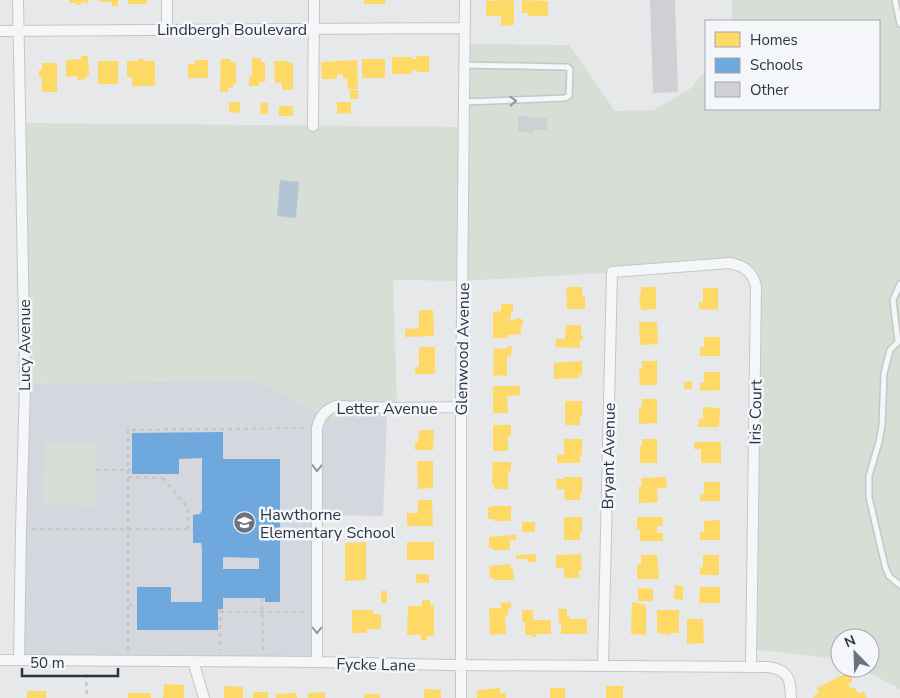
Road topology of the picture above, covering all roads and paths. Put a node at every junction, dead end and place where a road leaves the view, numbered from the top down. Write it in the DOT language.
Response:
graph roads {
  1 [pos="18,0"];
  2 [pos="167,0"];
  3 [pos="314,0"];
  4 [pos="465,0"];
  5 [pos="895,0"];
  6 [pos="900,24"];
  7 [pos="465,28"];
  8 [pos="314,29"];
  9 [pos="167,30"];
  10 [pos="0,31"];
  11 [pos="18,31"];
  12 [pos="465,65"];
  13 [pos="464,102"];
  14 [pos="313,126"];
  15 [pos="639,270"];
  16 [pos="900,284"];
  17 [pos="461,407"];
  18 [pos="318,424"];
  19 [pos="96,470"];
  20 [pos="130,470"];
  21 [pos="163,474"];
  22 [pos="128,477"];
  23 [pos="163,478"];
  24 [pos="21,529"];
  25 [pos="129,529"];
  26 [pos="188,529"];
  27 [pos="193,530"];
  28 [pos="900,585"];
  29 [pos="262,598"];
  30 [pos="137,605"];
  31 [pos="129,606"];
  32 [pos="263,612"];
  33 [pos="305,612"];
  34 [pos="128,650"];
  35 [pos="220,651"];
  36 [pos="262,651"];
  37 [pos="0,660"];
  38 [pos="19,660"];
  39 [pos="193,661"];
  40 [pos="317,662"];
  41 [pos="461,665"];
  42 [pos="603,666"];
  43 [pos="751,666"];
  44 [pos="86,674"];
  45 [pos="87,698"];
  46 [pos="204,698"];
  47 [pos="461,698"];
  48 [pos="791,698"];
  1 -- 11 [label="street, Lucy Avenue"];
  2 -- 9 [label="street"];
  3 -- 8 [label="street"];
  4 -- 7 [label="street, Glenwood Avenue"];
  5 -- 6 [label="lane"];
  7 -- 8 [label="street, Lindbergh Boulevard"];
  7 -- 12 [label="street, Glenwood Avenue"];
  8 -- 9 [label="street, Lindbergh Boulevard"];
  8 -- 14 [label="street"];
  9 -- 11 [label="street, Lindbergh Boulevard"];
  10 -- 11 [label="street, Lindbergh Boulevard"];
  11 -- 24 [label="street, Lucy Avenue"];
  12 -- 13 [label="street, Glenwood Avenue"];
  13 -- 12 [label="lane, one-way"];
  13 -- 17 [label="street, Glenwood Avenue"];
  15 -- 42 [label="street, Bryant Avenue"];
  15 -- 43 [label="street, Iris Court"];
  16 -- 28 [label="lane"];
  17 -- 18 [label="street, Letter Avenue"];
  17 -- 41 [label="street, Glenwood Avenue"];
  18 -- 20 [label="path"];
  18 -- 40 [label="street, one-way"];
  19 -- 20 [label="path"];
  20 -- 22 [label="path"];
  21 -- 23 [label="path"];
  22 -- 23 [label="path"];
  22 -- 25 [label="path"];
  23 -- 26 [label="path"];
  24 -- 25 [label="path"];
  24 -- 38 [label="street, Lucy Avenue"];
  25 -- 26 [label="path"];
  25 -- 31 [label="path"];
  26 -- 27 [label="path"];
  29 -- 32 [label="path"];
  30 -- 31 [label="path"];
  31 -- 34 [label="path"];
  32 -- 33 [label="path"];
  32 -- 35 [label="path"];
  32 -- 36 [label="path"];
  37 -- 38 [label="street, Fycke Lane"];
  38 -- 39 [label="street, Fycke Lane"];
  39 -- 40 [label="street, Fycke Lane"];
  39 -- 46 [label="street"];
  40 -- 41 [label="street, Fycke Lane"];
  41 -- 42 [label="street, Fycke Lane"];
  41 -- 47 [label="street, Glenwood Avenue"];
  42 -- 43 [label="street, Fycke Lane"];
  43 -- 48 [label="street, Fycke Lane"];
  44 -- 45 [label="path"];
}
